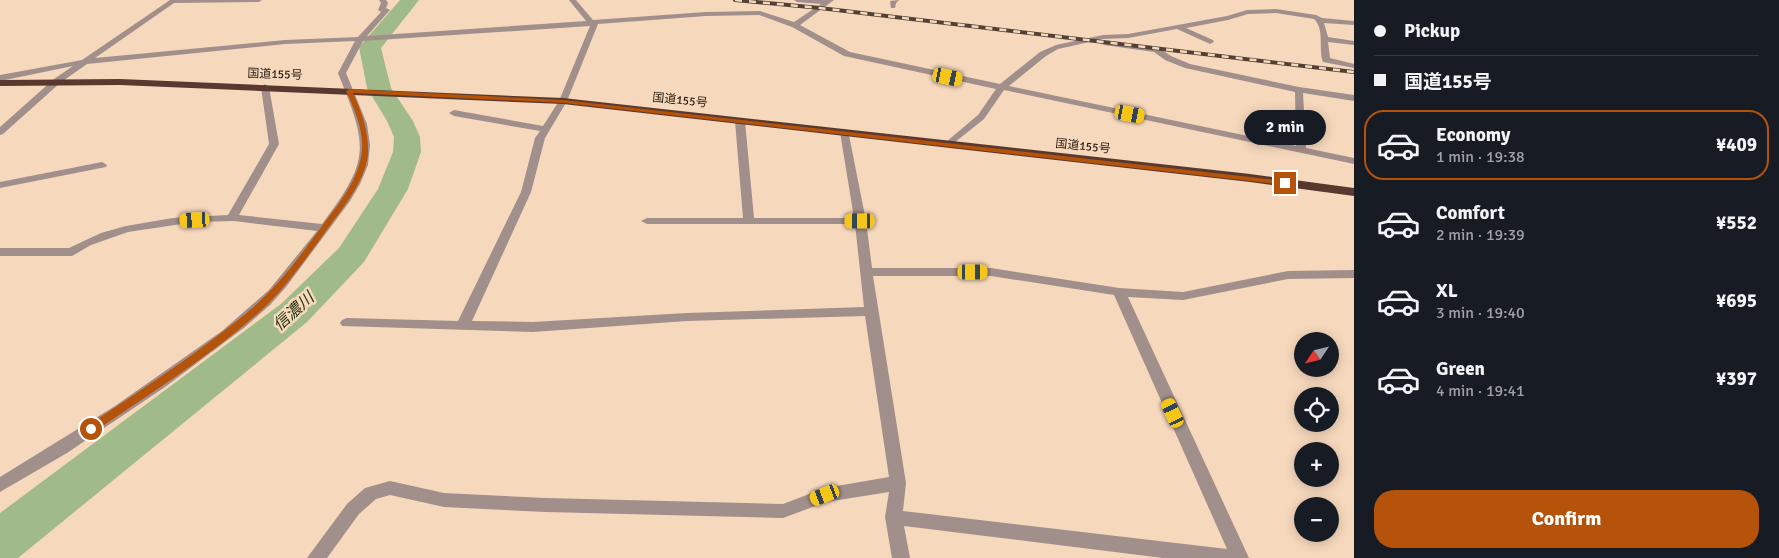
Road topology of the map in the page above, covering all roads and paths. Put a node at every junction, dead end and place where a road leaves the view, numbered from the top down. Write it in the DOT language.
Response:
graph roads {
  1 [pos="174,0"];
  2 [pos="259,0"];
  3 [pos="382,0"];
  4 [pos="572,0"];
  5 [pos="797,0"];
  6 [pos="829,1"];
  7 [pos="1320,20"];
  8 [pos="593,23"];
  9 [pos="1354,23"];
  10 [pos="794,25"];
  11 [pos="1176,26"];
  12 [pos="364,39"];
  13 [pos="1323,39"];
  14 [pos="1089,41"];
  15 [pos="1210,42"];
  16 [pos="1354,43"];
  17 [pos="83,62"];
  18 [pos="1354,66"];
  19 [pos="0,78"];
  20 [pos="57,81"];
  21 [pos="0,83"];
  22 [pos="265,87"];
  23 [pos="1001,88"];
  24 [pos="1299,90"];
  25 [pos="352,91"];
  26 [pos="1354,98"];
  27 [pos="564,101"];
  28 [pos="454,113"];
  29 [pos="740,121"];
  30 [pos="546,129"];
  31 [pos="0,132"];
  32 [pos="845,132"];
  33 [pos="949,144"];
  34 [pos="1301,149"];
  35 [pos="1354,161"];
  36 [pos="102,165"];
  37 [pos="0,185"];
  38 [pos="1354,192"];
  39 [pos="232,218"];
  40 [pos="647,221"];
  41 [pos="748,221"];
  42 [pos="860,221"];
  43 [pos="325,228"];
  44 [pos="0,252"];
  45 [pos="866,272"];
  46 [pos="1354,274"];
  47 [pos="1118,292"];
  48 [pos="871,312"];
  49 [pos="347,323"];
  50 [pos="463,325"];
  51 [pos="898,483"];
  52 [pos="0,485"];
  53 [pos="894,517"];
  54 [pos="316,558"];
  55 [pos="901,558"];
  56 [pos="1230,558"];
  57 [pos="1240,558"];
  1 -- 2 [label="street"];
  1 -- 17 [label="street"];
  3 -- 12 [label="street"];
  4 -- 8 [label="street"];
  5 -- 6 [label="street"];
  6 -- 10 [label="street"];
  7 -- 9 [label="street"];
  7 -- 11 [label="street"];
  7 -- 13 [label="street"];
  8 -- 10 [label="street"];
  8 -- 12 [label="street"];
  8 -- 27 [label="street"];
  10 -- 23 [label="street"];
  11 -- 14 [label="street"];
  11 -- 15 [label="street"];
  12 -- 17 [label="street"];
  12 -- 25 [label="street"];
  13 -- 16 [label="street"];
  13 -- 18 [label="street"];
  14 -- 23 [label="street"];
  14 -- 24 [label="street"];
  17 -- 19 [label="street"];
  17 -- 20 [label="street"];
  20 -- 21 [label="highway, 国道155号"];
  20 -- 22 [label="highway, 国道155号"];
  20 -- 31 [label="street"];
  22 -- 25 [label="highway, 国道155号"];
  22 -- 39 [label="street"];
  23 -- 33 [label="street"];
  23 -- 34 [label="street"];
  24 -- 26 [label="street"];
  24 -- 34 [label="street"];
  25 -- 27 [label="highway, 国道155号"];
  25 -- 43 [label="street"];
  27 -- 29 [label="highway, 国道155号"];
  27 -- 30 [label="street"];
  28 -- 30 [label="street"];
  29 -- 32 [label="highway, 国道155号"];
  29 -- 41 [label="street"];
  30 -- 50 [label="street"];
  32 -- 33 [label="highway, 国道155号"];
  32 -- 42 [label="street"];
  33 -- 38 [label="highway, 国道155号"];
  34 -- 35 [label="street"];
  36 -- 37 [label="street"];
  39 -- 43 [label="street"];
  39 -- 44 [label="street"];
  40 -- 41 [label="street"];
  41 -- 42 [label="street"];
  42 -- 45 [label="street"];
  43 -- 52 [label="street"];
  45 -- 47 [label="street"];
  45 -- 48 [label="street"];
  46 -- 47 [label="street"];
  47 -- 57 [label="street"];
  48 -- 50 [label="street"];
  48 -- 51 [label="street"];
  49 -- 50 [label="street"];
  51 -- 53 [label="street"];
  51 -- 54 [label="street"];
  53 -- 55 [label="street"];
  53 -- 56 [label="street"];
}
